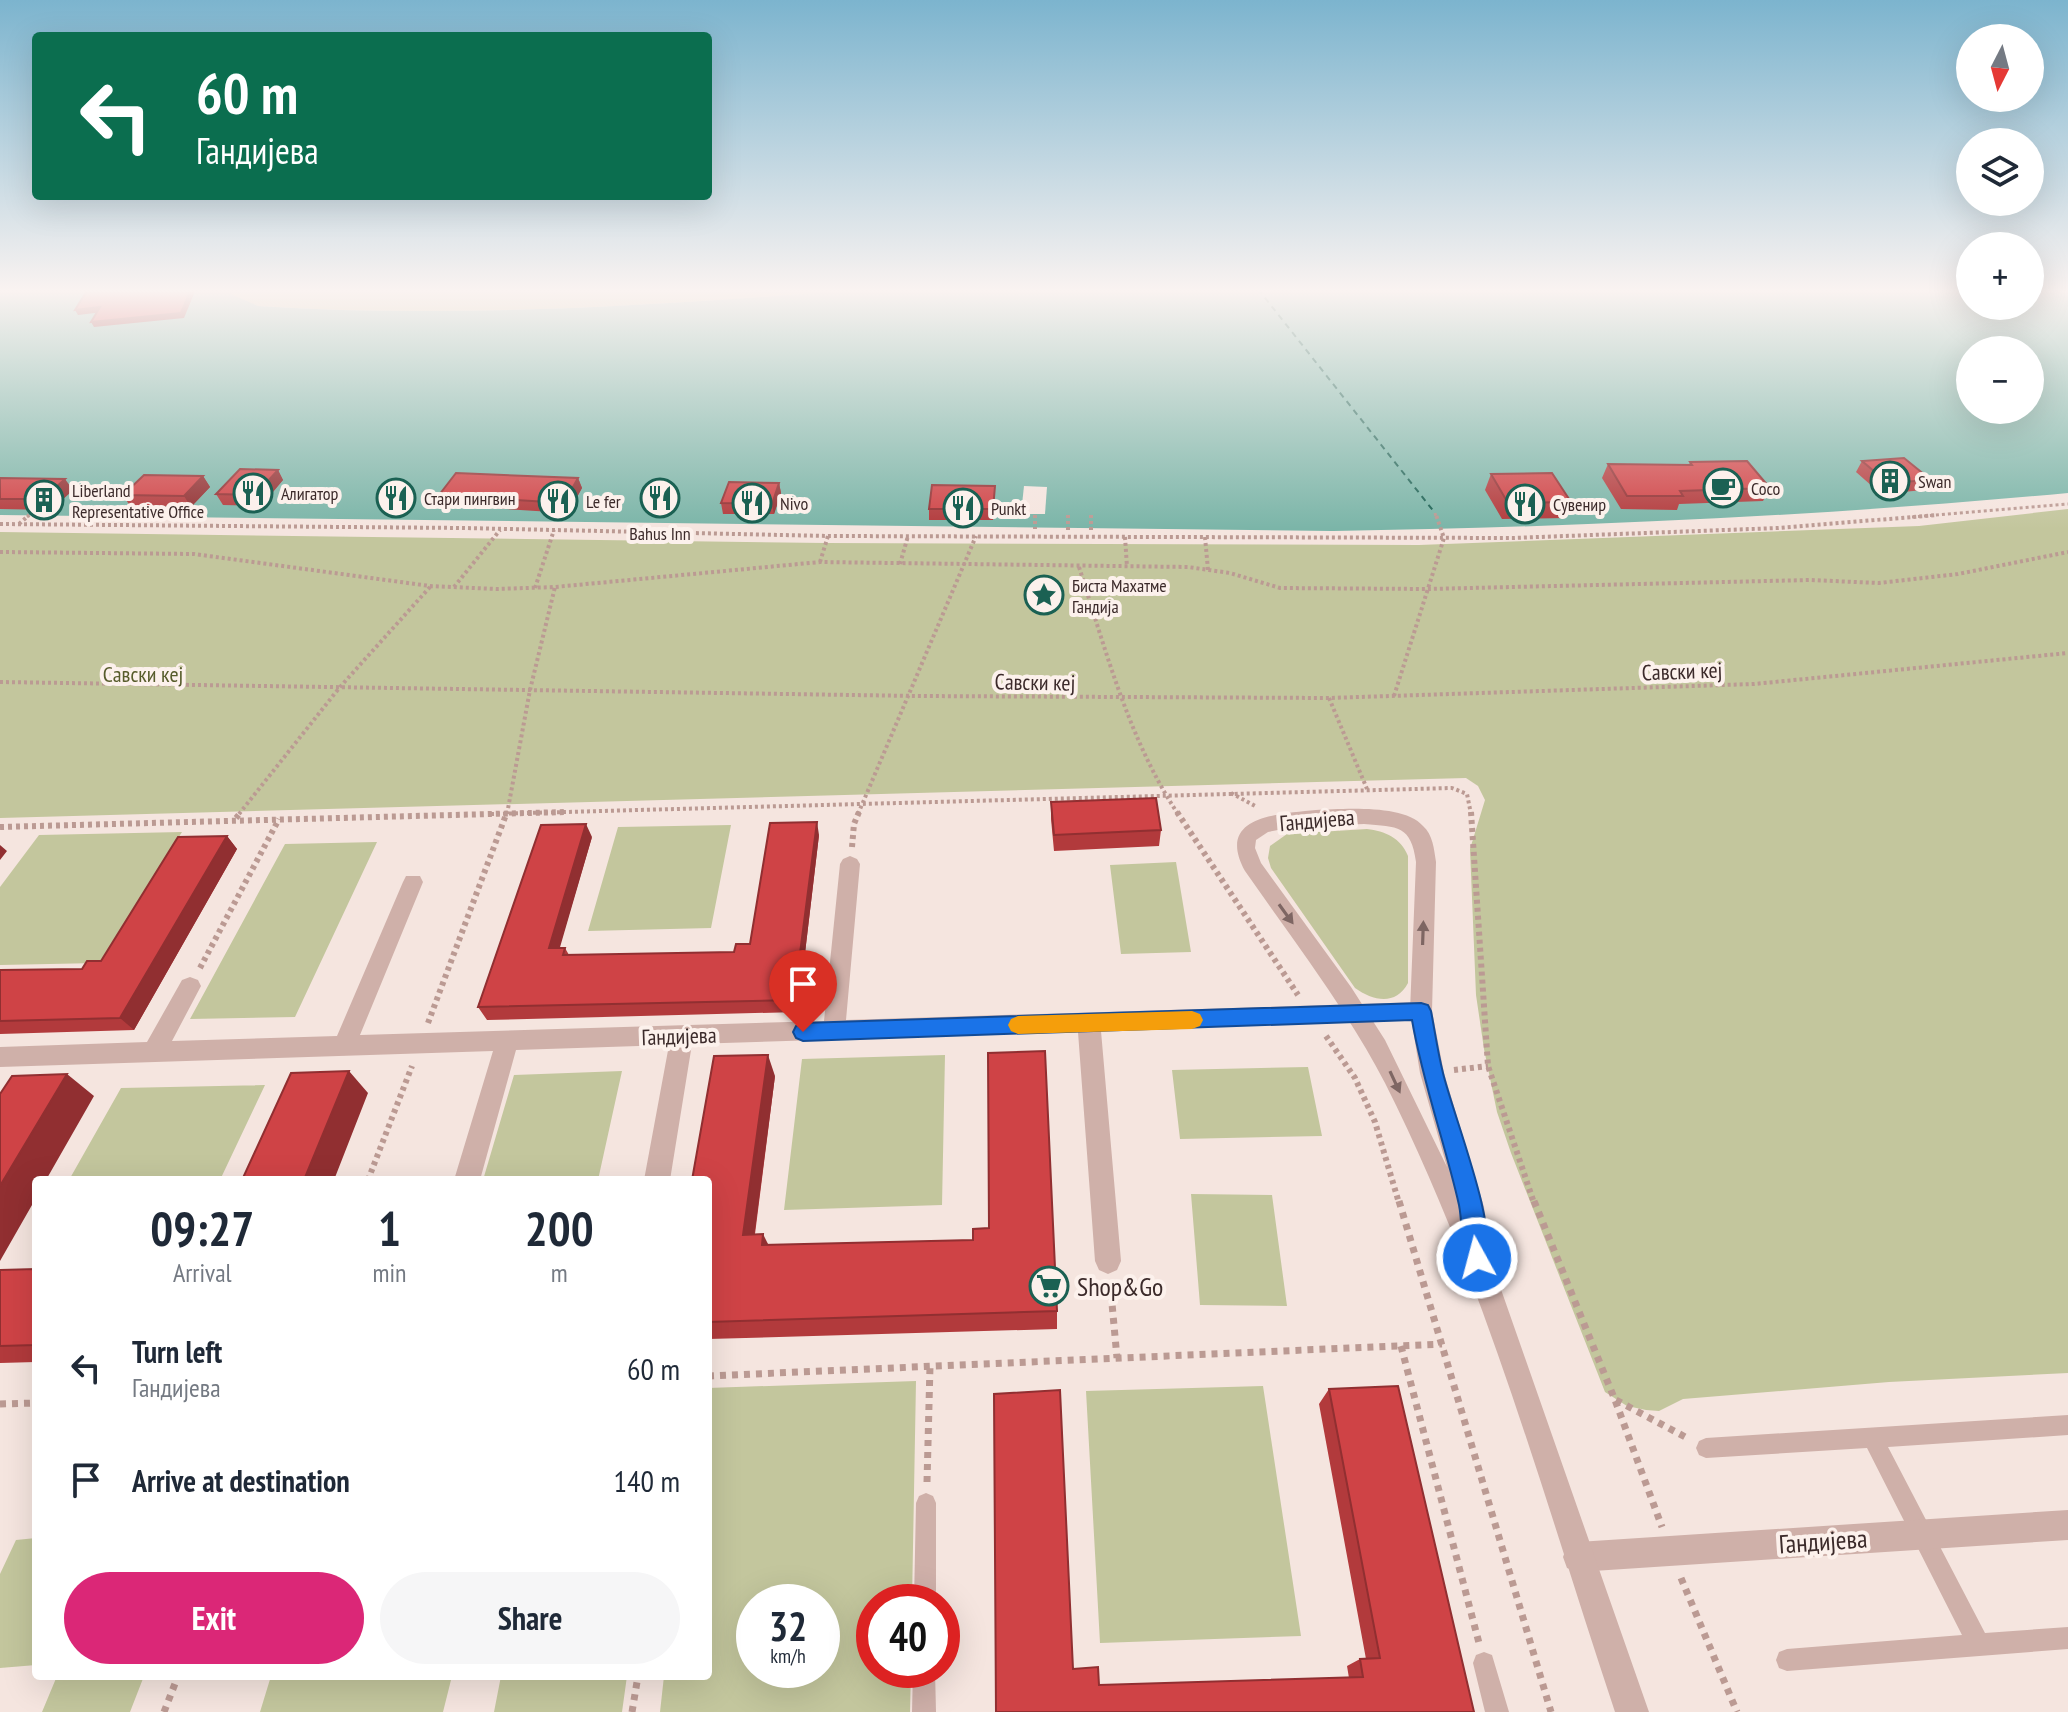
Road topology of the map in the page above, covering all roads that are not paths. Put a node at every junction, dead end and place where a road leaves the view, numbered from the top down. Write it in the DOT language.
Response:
graph roads {
  1 [pos="850,864"];
  2 [pos="413,882"];
  3 [pos="190,986"];
  4 [pos="1421,1011"];
  5 [pos="1358,1014"];
  6 [pos="1089,1023"];
  7 [pos="834,1031"];
  8 [pos="682,1036"];
  9 [pos="507,1041"];
  10 [pos="344,1046"];
  11 [pos="154,1052"];
  12 [pos="0,1057"];
  13 [pos="468,1176"];
  14 [pos="658,1176"];
  15 [pos="1477,1258"];
  16 [pos="1108,1261"];
  17 [pos="2068,1425"];
  18 [pos="1872,1437"];
  19 [pos="1706,1448"];
  20 [pos="926,1503"];
  21 [pos="2068,1525"];
  22 [pos="1924,1534"];
  23 [pos="1578,1557"];
  24 [pos="925,1584"];
  25 [pos="2068,1638"];
  26 [pos="1979,1644"];
  27 [pos="1787,1660"];
  28 [pos="1484,1663"];
  29 [pos="924,1688"];
  30 [pos="924,1712"];
  31 [pos="1497,1712"];
  32 [pos="1632,1712"];
  1 -- 7 [label="street"];
  2 -- 10 [label="street"];
  3 -- 11 [label="street"];
  4 -- 5 [label="street, Гандијева"];
  4 -- 5 [label="street, Гандијева, one-way"];
  4 -- 15 [label="street, Гандијева"];
  5 -- 6 [label="street, Гандијева"];
  5 -- 15 [label="street, Гандијева, one-way"];
  6 -- 7 [label="street, Гандијева"];
  6 -- 16 [label="street"];
  7 -- 8 [label="street, Гандијева"];
  8 -- 9 [label="street, Гандијева"];
  8 -- 14 [label="street"];
  9 -- 10 [label="street, Гандијева"];
  9 -- 13 [label="street"];
  10 -- 11 [label="street, Гандијева"];
  11 -- 12 [label="street, Гандијева"];
  15 -- 23 [label="street, Гандијева"];
  17 -- 18 [label="lane"];
  18 -- 19 [label="lane"];
  18 -- 22 [label="lane"];
  20 -- 24 [label="lane"];
  21 -- 22 [label="street, Гандијева"];
  22 -- 23 [label="street, Гандијева"];
  22 -- 26 [label="lane"];
  23 -- 32 [label="street, Гандијева"];
  25 -- 26 [label="lane"];
  26 -- 27 [label="lane"];
  28 -- 31 [label="lane"];
  29 -- 30 [label="lane"];
}
